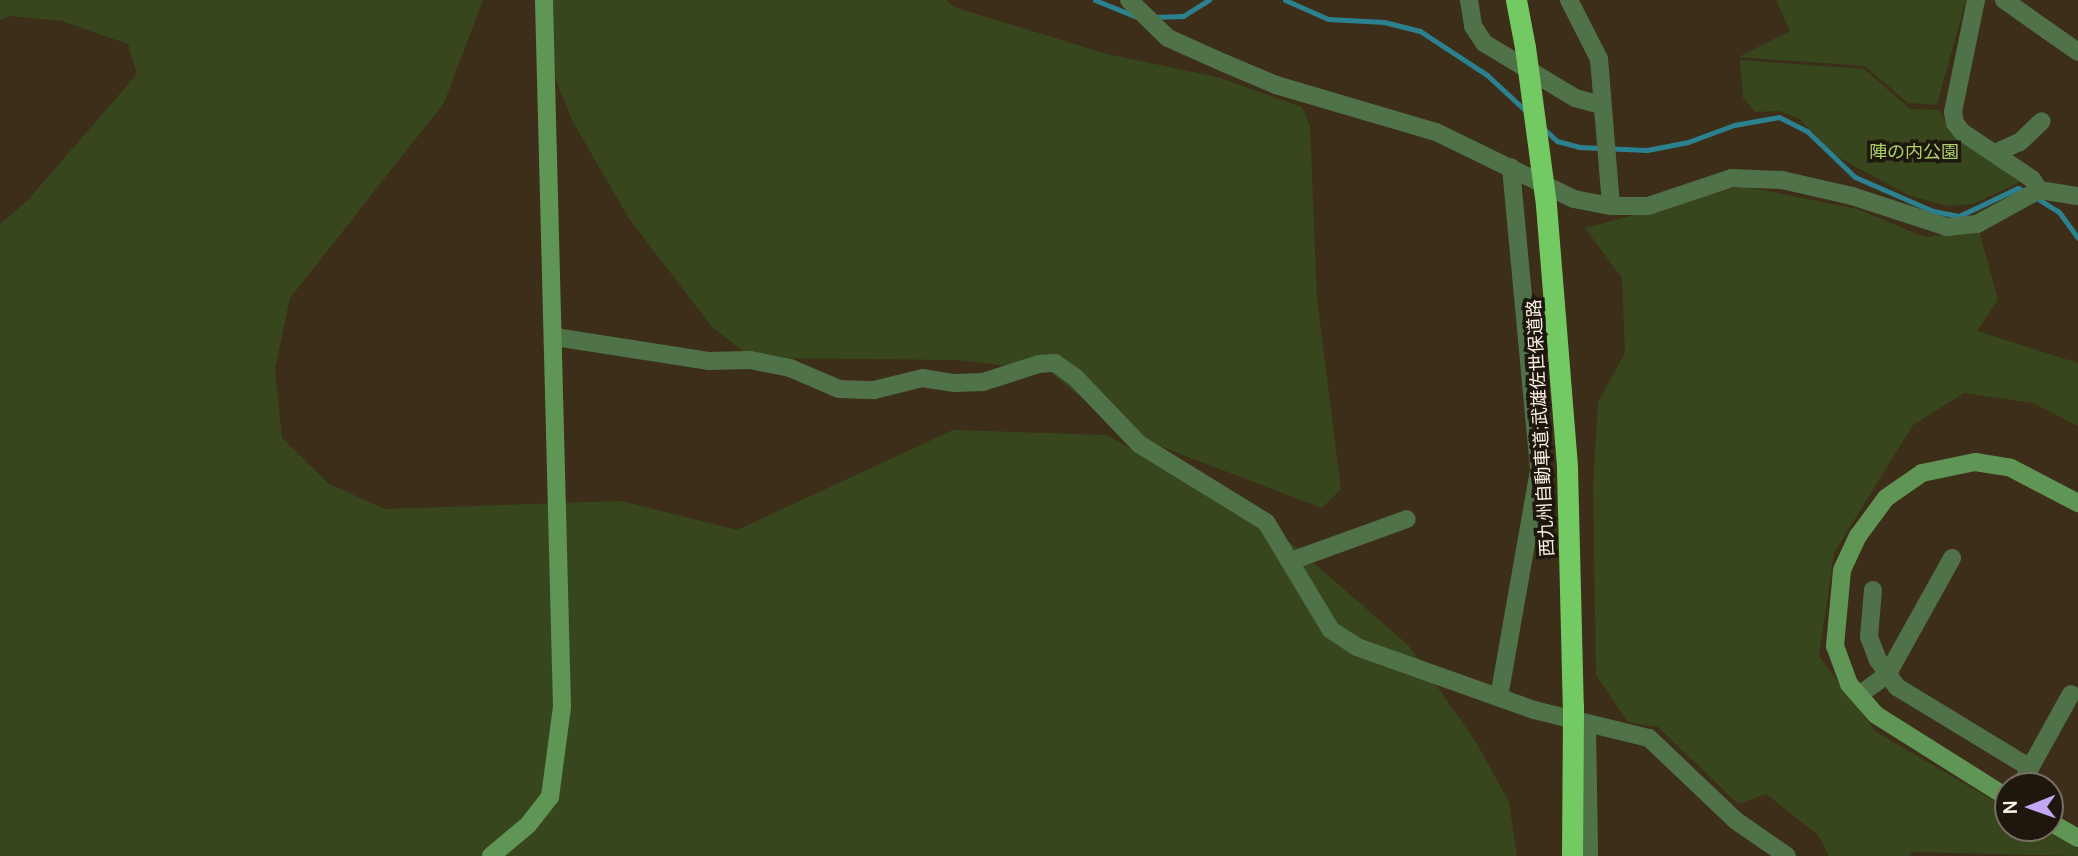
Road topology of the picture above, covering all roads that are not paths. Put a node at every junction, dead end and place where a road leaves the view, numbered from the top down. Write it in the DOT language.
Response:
graph roads {
  1 [pos="544,0"];
  2 [pos="1129,0"];
  3 [pos="1469,0"];
  4 [pos="1516,0"];
  5 [pos="1569,0"];
  6 [pos="1976,0"];
  7 [pos="2004,0"];
  8 [pos="2078,52"];
  9 [pos="1601,105"];
  10 [pos="2042,121"];
  11 [pos="1995,153"];
  12 [pos="1511,167"];
  13 [pos="2032,194"];
  14 [pos="2078,197"];
  15 [pos="1611,206"];
  16 [pos="555,337"];
  17 [pos="2078,503"];
  18 [pos="1407,519"];
  19 [pos="1952,558"];
  20 [pos="1292,561"];
  21 [pos="1873,590"];
  22 [pos="1887,675"];
  23 [pos="2071,694"];
  24 [pos="1859,695"];
  25 [pos="1499,697"];
  26 [pos="1587,725"];
  27 [pos="2030,768"];
  28 [pos="2028,772"];
  29 [pos="1994,789"];
  30 [pos="491,856"];
  31 [pos="1572,856"];
  32 [pos="1589,856"];
  33 [pos="1787,856"];
  1 -- 16 [label="street"];
  2 -- 12 [label="street"];
  3 -- 9 [label="street"];
  4 -- 31 [label="highway, 西九州自動車道;武雄佐世保道路, bridge"];
  5 -- 9 [label="street"];
  6 -- 11 [label="street"];
  7 -- 8 [label="street"];
  9 -- 15 [label="street"];
  10 -- 11 [label="street"];
  11 -- 13 [label="street"];
  12 -- 15 [label="street"];
  12 -- 25 [label="street"];
  13 -- 14 [label="street"];
  13 -- 15 [label="street"];
  16 -- 20 [label="street"];
  16 -- 30 [label="street"];
  17 -- 24 [label="street"];
  18 -- 20 [label="street"];
  19 -- 22 [label="street"];
  20 -- 25 [label="street"];
  21 -- 22 [label="street"];
  22 -- 24 [label="street"];
  22 -- 27 [label="street"];
  23 -- 27 [label="street"];
  24 -- 29 [label="street"];
  25 -- 26 [label="street"];
  26 -- 32 [label="street"];
  26 -- 33 [label="street"];
  27 -- 28 [label="street"];
}
